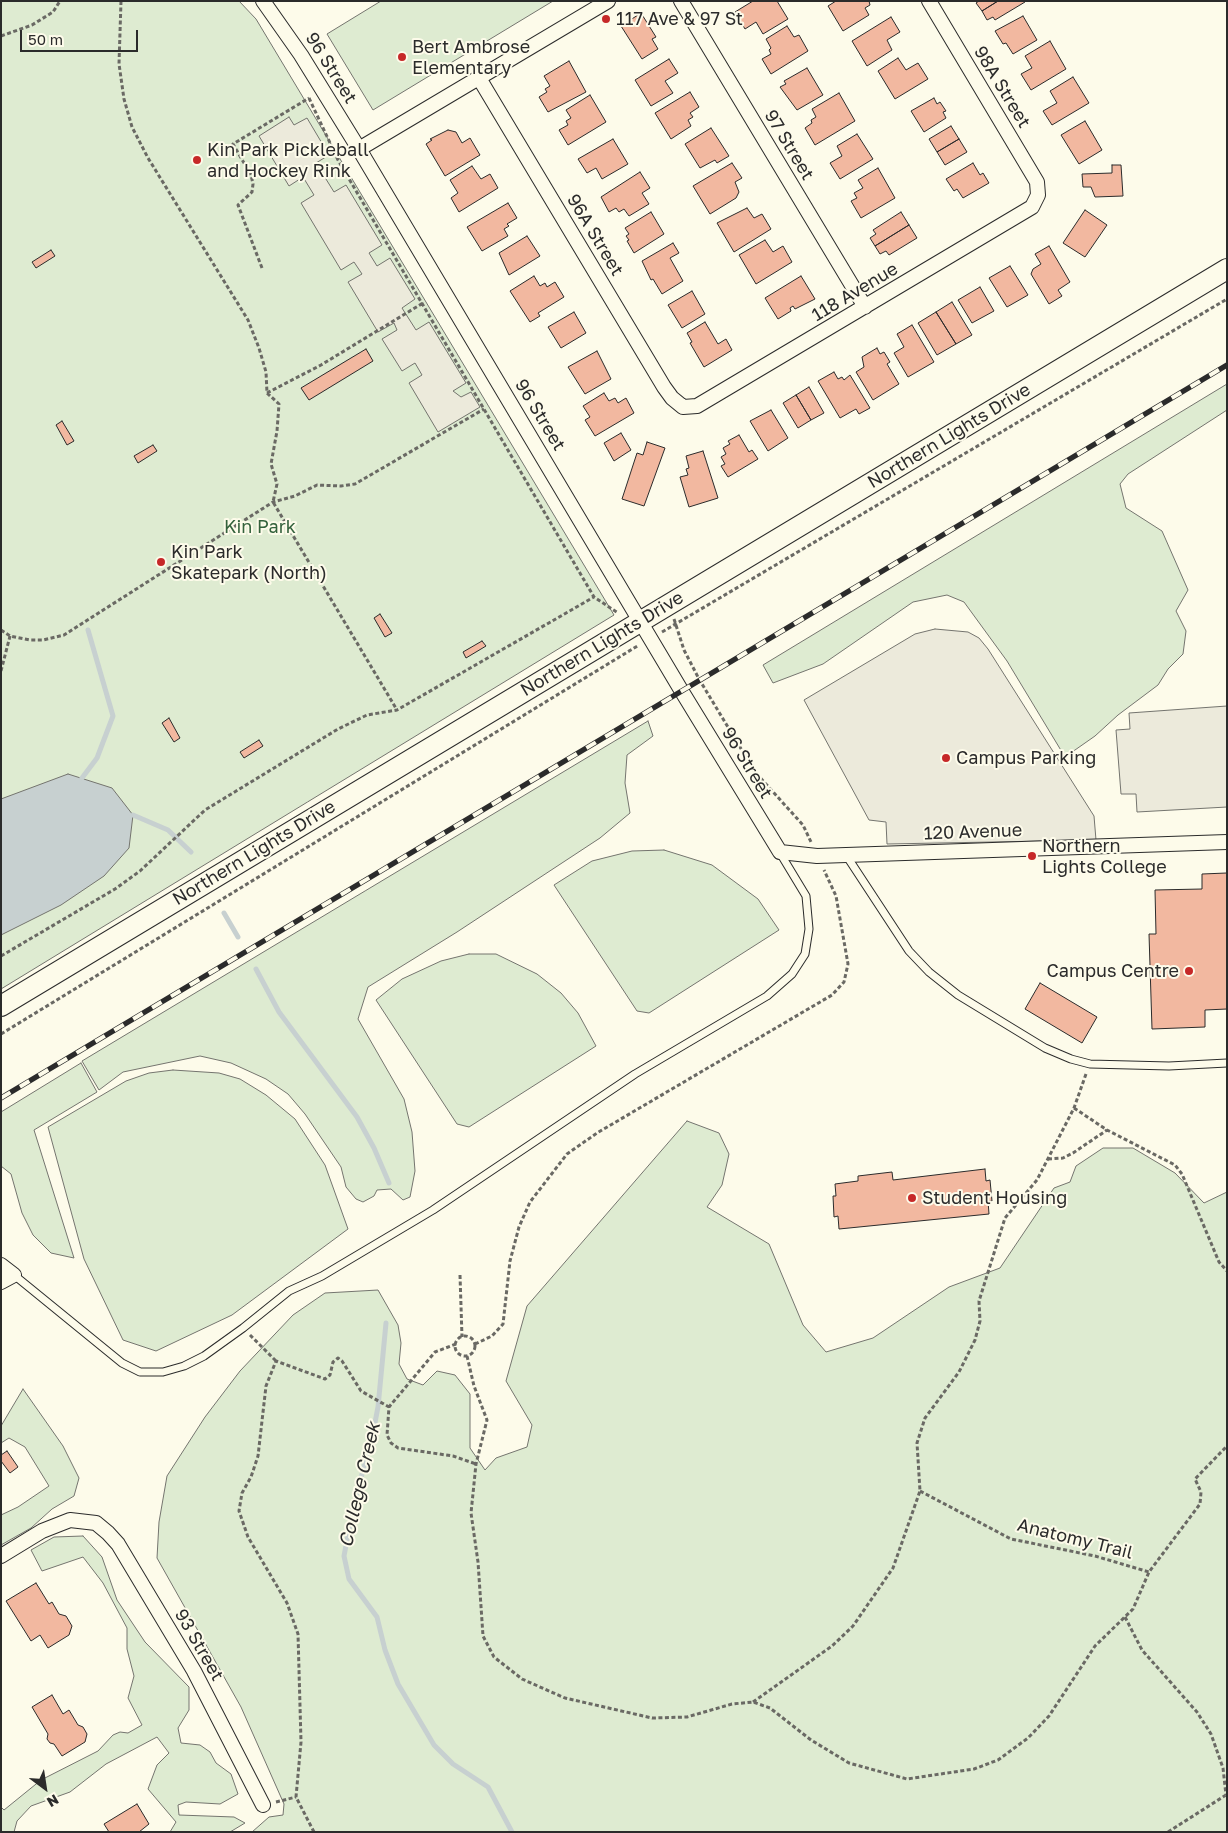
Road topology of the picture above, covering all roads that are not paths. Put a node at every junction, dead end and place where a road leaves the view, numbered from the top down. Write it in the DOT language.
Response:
graph roads {
  1 [pos="263,1"];
  2 [pos="608,1"];
  3 [pos="681,1"];
  4 [pos="928,1"];
  5 [pos="479,78"];
  6 [pos="359,149"];
  7 [pos="1038,195"];
  8 [pos="1227,265"];
  9 [pos="1227,269"];
  10 [pos="1202,283"];
  11 [pos="865,307"];
  12 [pos="683,407"];
  13 [pos="646,629"];
  14 [pos="1227,842"];
  15 [pos="780,852"];
  16 [pos="846,855"];
  17 [pos="1,1006"];
  18 [pos="1227,1063"];
  19 [pos="1,1265"];
  20 [pos="14,1275"];
  21 [pos="1,1282"];
  22 [pos="1,1556"];
  23 [pos="263,1805"];
  1 -- 6 [label="street, 96 Street"];
  2 -- 5 [label="street"];
  3 -- 11 [label="street, 97 Street"];
  4 -- 7 [label="street, 98A Street"];
  5 -- 6 [label="street"];
  5 -- 12 [label="street, 96A Street"];
  6 -- 13 [label="street, 96 Street"];
  7 -- 11 [label="street, 118 Avenue"];
  8 -- 10 [label="main road, Northern Lights Drive"];
  9 -- 10 [label="main road, Northern Lights Drive"];
  10 -- 13 [label="main road, Northern Lights Drive"];
  11 -- 12 [label="street, 118 Avenue"];
  13 -- 15 [label="street, 96 Street"];
  13 -- 17 [label="main road, Northern Lights Drive"];
  14 -- 16 [label="street, 120 Avenue"];
  15 -- 16 [label="street, 120 Avenue"];
  15 -- 20 [label="lane"];
  16 -- 18 [label="lane"];
  19 -- 20 [label="street"];
  20 -- 21 [label="street"];
  22 -- 23 [label="street, 93 Street"];
}
